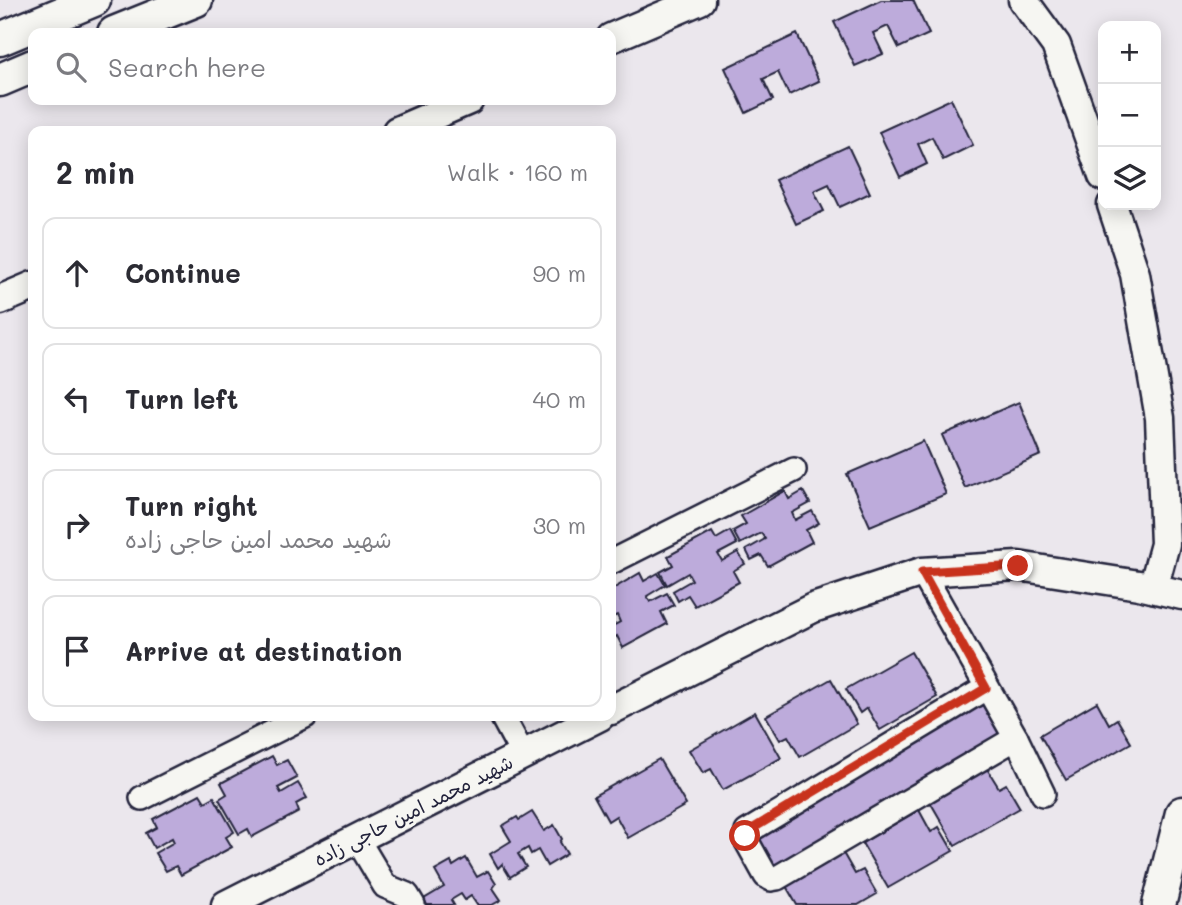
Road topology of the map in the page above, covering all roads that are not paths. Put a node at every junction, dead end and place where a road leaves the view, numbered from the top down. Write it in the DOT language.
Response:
graph roads {
  1 [pos="94,0"];
  2 [pos="196,0"];
  3 [pos="701,0"];
  4 [pos="1023,0"];
  5 [pos="28,28"];
  6 [pos="28,28"];
  7 [pos="126,28"];
  8 [pos="616,36"];
  9 [pos="0,40"];
  10 [pos="28,68"];
  11 [pos="0,80"];
  12 [pos="457,105"];
  13 [pos="408,126"];
  14 [pos="1098,162"];
  15 [pos="1114,210"];
  16 [pos="28,288"];
  17 [pos="0,300"];
  18 [pos="794,470"];
  19 [pos="616,559"];
  20 [pos="922,572"];
  21 [pos="1153,588"];
  22 [pos="1182,596"];
  23 [pos="986,688"];
  24 [pos="616,707"];
  25 [pos="295,721"];
  26 [pos="505,721"];
  27 [pos="590,721"];
  28 [pos="1016,738"];
  29 [pos="523,755"];
  30 [pos="1043,794"];
  31 [pos="142,797"];
  32 [pos="1182,813"];
  33 [pos="357,839"];
  34 [pos="226,905"];
  35 [pos="413,905"];
  36 [pos="1159,905"];
  1 -- 5 [label="main road"];
  2 -- 7 [label="main road"];
  3 -- 8 [label="street"];
  4 -- 14 [label="street"];
  6 -- 9 [label="main road"];
  10 -- 11 [label="main road"];
  12 -- 13 [label="street"];
  15 -- 21 [label="street"];
  16 -- 17 [label="street"];
  18 -- 19 [label="street"];
  20 -- 21 [label="street"];
  20 -- 23 [label="street"];
  20 -- 24 [label="street"];
  21 -- 22 [label="street"];
  23 -- 28 [label="street"];
  23 -- 28 [label="street"];
  25 -- 31 [label="street"];
  26 -- 29 [label="street"];
  27 -- 29 [label="street, شهید محمد امین حاجی زاده"];
  28 -- 30 [label="street"];
  29 -- 33 [label="street, شهید محمد امین حاجی زاده"];
  32 -- 36 [label="main road"];
  33 -- 34 [label="street, شهید محمد امین حاجی زاده"];
  33 -- 35 [label="street"];
}
